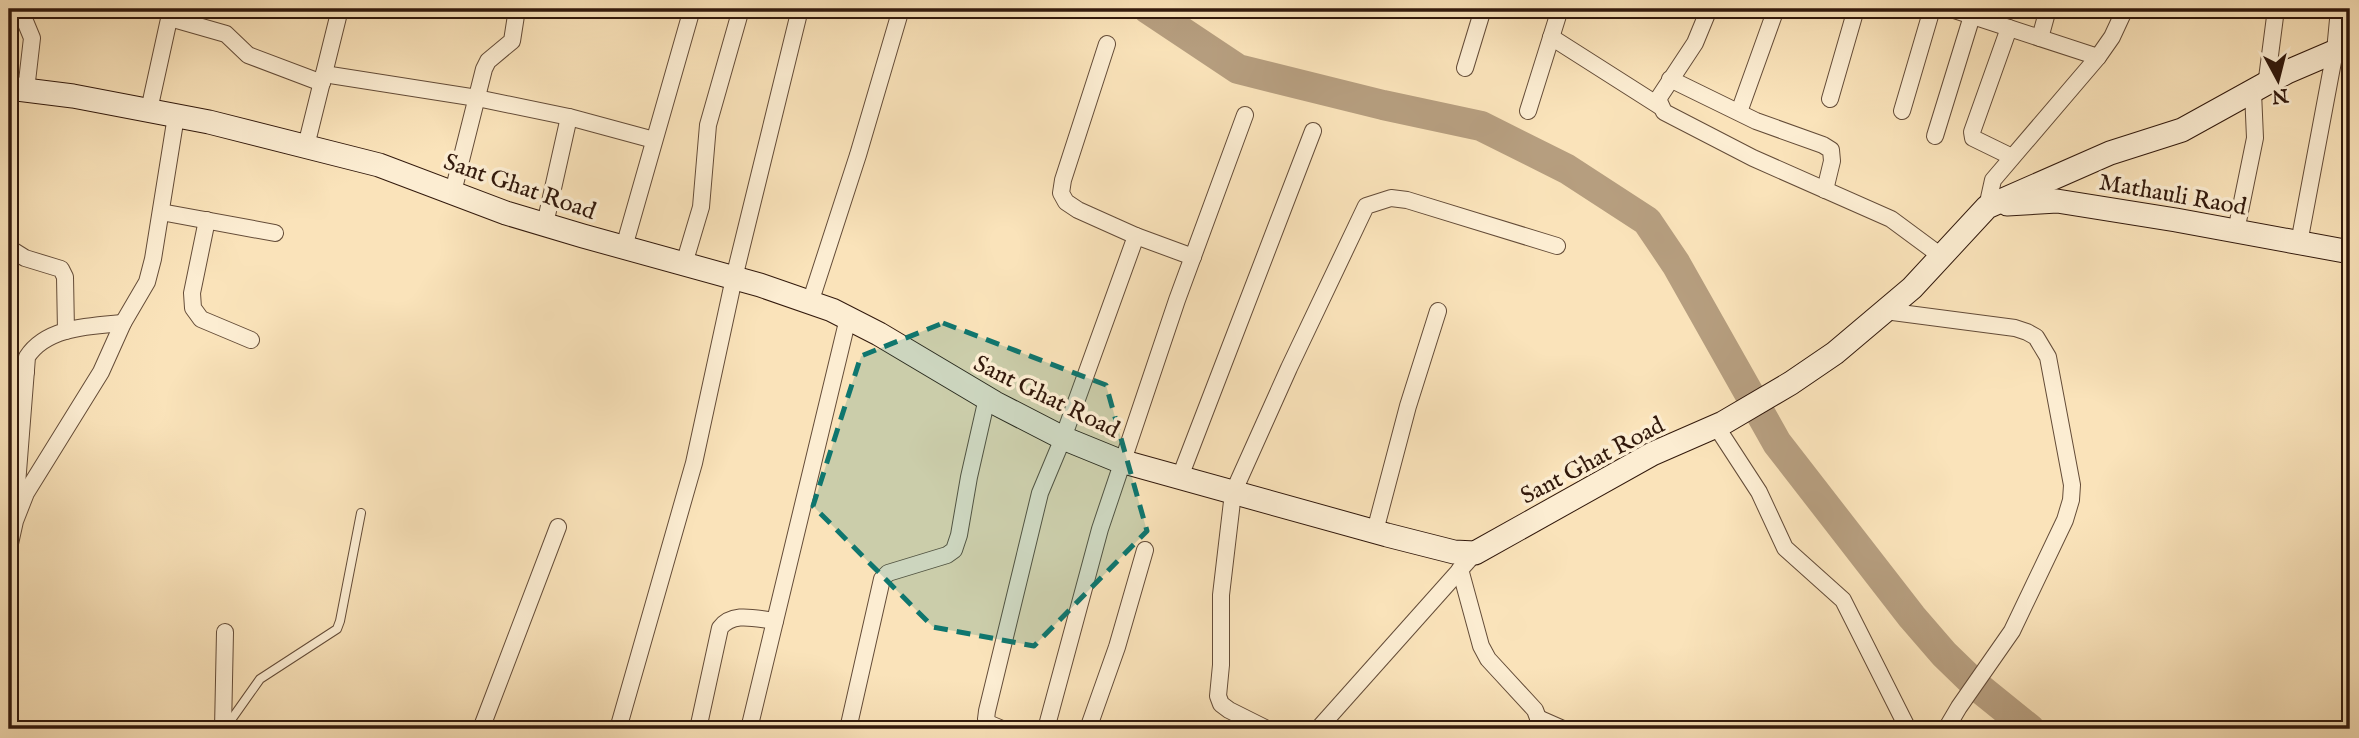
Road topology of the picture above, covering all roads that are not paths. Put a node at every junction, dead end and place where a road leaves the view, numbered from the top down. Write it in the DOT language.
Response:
graph roads {
  1 [pos="20,9"];
  2 [pos="340,9"];
  3 [pos="517,9"];
  4 [pos="692,9"];
  5 [pos="741,9"];
  6 [pos="800,9"];
  7 [pos="901,9"];
  8 [pos="1483,9"];
  9 [pos="1560,9"];
  10 [pos="1709,9"];
  11 [pos="1776,9"];
  12 [pos="1856,9"];
  13 [pos="1932,9"];
  14 [pos="1951,9"];
  15 [pos="2048,9"];
  16 [pos="2125,9"];
  17 [pos="2276,9"];
  18 [pos="2339,9"];
  19 [pos="171,13"];
  20 [pos="1972,16"];
  21 [pos="2009,28"];
  22 [pos="1551,37"];
  23 [pos="2040,38"];
  24 [pos="1107,44"];
  25 [pos="2343,48"];
  26 [pos="2098,57"];
  27 [pos="1465,68"];
  28 [pos="323,78"];
  29 [pos="1670,79"];
  30 [pos="17,89"];
  31 [pos="2259,89"];
  32 [pos="477,98"];
  33 [pos="1830,99"];
  34 [pos="1661,107"];
  35 [pos="149,110"];
  36 [pos="1528,111"];
  37 [pos="1902,111"];
  38 [pos="1739,112"];
  39 [pos="1245,115"];
  40 [pos="176,116"];
  41 [pos="569,117"];
  42 [pos="1313,131"];
  43 [pos="1935,136"];
  44 [pos="654,140"];
  45 [pos="306,146"];
  46 [pos="2012,157"];
  47 [pos="1825,190"];
  48 [pos="453,192"];
  49 [pos="1987,206"];
  50 [pos="161,212"];
  51 [pos="207,220"];
  52 [pos="545,224"];
  53 [pos="2236,231"];
  54 [pos="275,233"];
  55 [pos="1136,236"];
  56 [pos="2299,243"];
  57 [pos="1557,246"];
  58 [pos="624,247"];
  59 [pos="9,248"];
  60 [pos="2350,252"];
  61 [pos="1941,256"];
  62 [pos="1193,257"];
  63 [pos="684,264"];
  64 [pos="734,278"];
  65 [pos="810,303"];
  66 [pos="1437,311"];
  67 [pos="1885,311"];
  68 [pos="848,318"];
  69 [pos="123,323"];
  70 [pos="66,331"];
  71 [pos="251,340"];
  72 [pos="26,372"];
  73 [pos="9,385"];
  74 [pos="987,398"];
  75 [pos="1719,425"];
  76 [pos="1063,438"];
  77 [pos="1122,461"];
  78 [pos="1180,477"];
  79 [pos="1233,493"];
  80 [pos="361,513"];
  81 [pos="15,521"];
  82 [pos="558,527"];
  83 [pos="1375,531"];
  84 [pos="9,548"];
  85 [pos="1146,550"];
  86 [pos="1467,561"];
  87 [pos="775,621"];
  88 [pos="225,632"];
  89 [pos="1538,724"];
  90 [pos="223,729"];
  91 [pos="481,729"];
  92 [pos="618,729"];
  93 [pos="698,729"];
  94 [pos="749,729"];
  95 [pos="848,729"];
  96 [pos="1002,729"];
  97 [pos="1046,729"];
  98 [pos="1088,729"];
  99 [pos="1267,729"];
  100 [pos="1318,729"];
  101 [pos="1563,729"];
  102 [pos="1908,729"];
  103 [pos="1946,729"];
  1 -- 30 [label="street"];
  2 -- 28 [label="street"];
  3 -- 32 [label="street"];
  4 -- 44 [label="street"];
  5 -- 63 [label="street"];
  6 -- 64 [label="street"];
  7 -- 65 [label="street"];
  8 -- 27 [label="street"];
  9 -- 22 [label="street"];
  10 -- 29 [label="street"];
  11 -- 38 [label="street"];
  12 -- 33 [label="street"];
  13 -- 37 [label="street"];
  14 -- 20 [label="street"];
  15 -- 23 [label="street"];
  16 -- 26 [label="street"];
  17 -- 31 [label="street"];
  18 -- 25 [label="street"];
  19 -- 28 [label="street"];
  19 -- 35 [label="street"];
  20 -- 21 [label="street"];
  20 -- 43 [label="street"];
  21 -- 23 [label="street"];
  21 -- 46 [label="street"];
  22 -- 34 [label="street"];
  22 -- 36 [label="street"];
  23 -- 26 [label="street"];
  24 -- 55 [label="street"];
  25 -- 31 [label="street"];
  25 -- 56 [label="street"];
  26 -- 46 [label="street"];
  28 -- 32 [label="street"];
  28 -- 45 [label="street"];
  29 -- 34 [label="street"];
  29 -- 38 [label="street"];
  30 -- 35 [label="street, Sant Ghat Road"];
  31 -- 49 [label="street"];
  31 -- 53 [label="street"];
  32 -- 41 [label="street"];
  32 -- 48 [label="street"];
  34 -- 47 [label="street"];
  35 -- 40 [label="street, Sant Ghat Road"];
  38 -- 47 [label="street"];
  39 -- 62 [label="street"];
  40 -- 45 [label="street, Sant Ghat Road"];
  40 -- 50 [label="street"];
  41 -- 44 [label="street"];
  41 -- 52 [label="street"];
  42 -- 78 [label="street"];
  44 -- 58 [label="street"];
  45 -- 48 [label="street, Sant Ghat Road"];
  46 -- 49 [label="street"];
  47 -- 61 [label="street"];
  48 -- 52 [label="street, Sant Ghat Road"];
  49 -- 53 [label="street, Mathauli Raod"];
  49 -- 61 [label="street, Sant Ghat Road"];
  50 -- 51 [label="street"];
  50 -- 69 [label="street"];
  51 -- 54 [label="street"];
  51 -- 71 [label="street"];
  52 -- 58 [label="street, Sant Ghat Road"];
  53 -- 56 [label="street, Mathauli Raod"];
  55 -- 62 [label="street"];
  55 -- 76 [label="street"];
  56 -- 60 [label="street, Mathauli Raod"];
  57 -- 79 [label="street"];
  58 -- 63 [label="street, Sant Ghat Road"];
  59 -- 70 [label="street"];
  61 -- 67 [label="street, Sant Ghat Road"];
  62 -- 77 [label="street"];
  63 -- 64 [label="street, Sant Ghat Road"];
  64 -- 65 [label="street, Sant Ghat Road"];
  64 -- 92 [label="street"];
  65 -- 68 [label="street, Sant Ghat Road"];
  66 -- 83 [label="street"];
  67 -- 75 [label="street, Sant Ghat Road"];
  67 -- 103 [label="street"];
  68 -- 74 [label="street, Sant Ghat Road"];
  68 -- 87 [label="street"];
  69 -- 70 [label="street"];
  69 -- 81 [label="street"];
  70 -- 72 [label="street"];
  72 -- 73 [label="street"];
  72 -- 81 [label="street"];
  74 -- 76 [label="street, Sant Ghat Road"];
  74 -- 95 [label="street"];
  75 -- 86 [label="street, Sant Ghat Road"];
  75 -- 102 [label="street"];
  76 -- 77 [label="street, Sant Ghat Road"];
  76 -- 96 [label="street"];
  77 -- 78 [label="street, Sant Ghat Road"];
  77 -- 97 [label="street"];
  78 -- 79 [label="street, Sant Ghat Road"];
  79 -- 83 [label="street, Sant Ghat Road"];
  79 -- 99 [label="street"];
  80 -- 90 [label="lane"];
  81 -- 84 [label="street"];
  82 -- 91 [label="street"];
  83 -- 86 [label="street, Sant Ghat Road"];
  85 -- 98 [label="street"];
  86 -- 89 [label="street"];
  86 -- 100 [label="street"];
  87 -- 93 [label="street"];
  87 -- 94 [label="street"];
  88 -- 90 [label="street"];
  89 -- 101 [label="street"];
}
